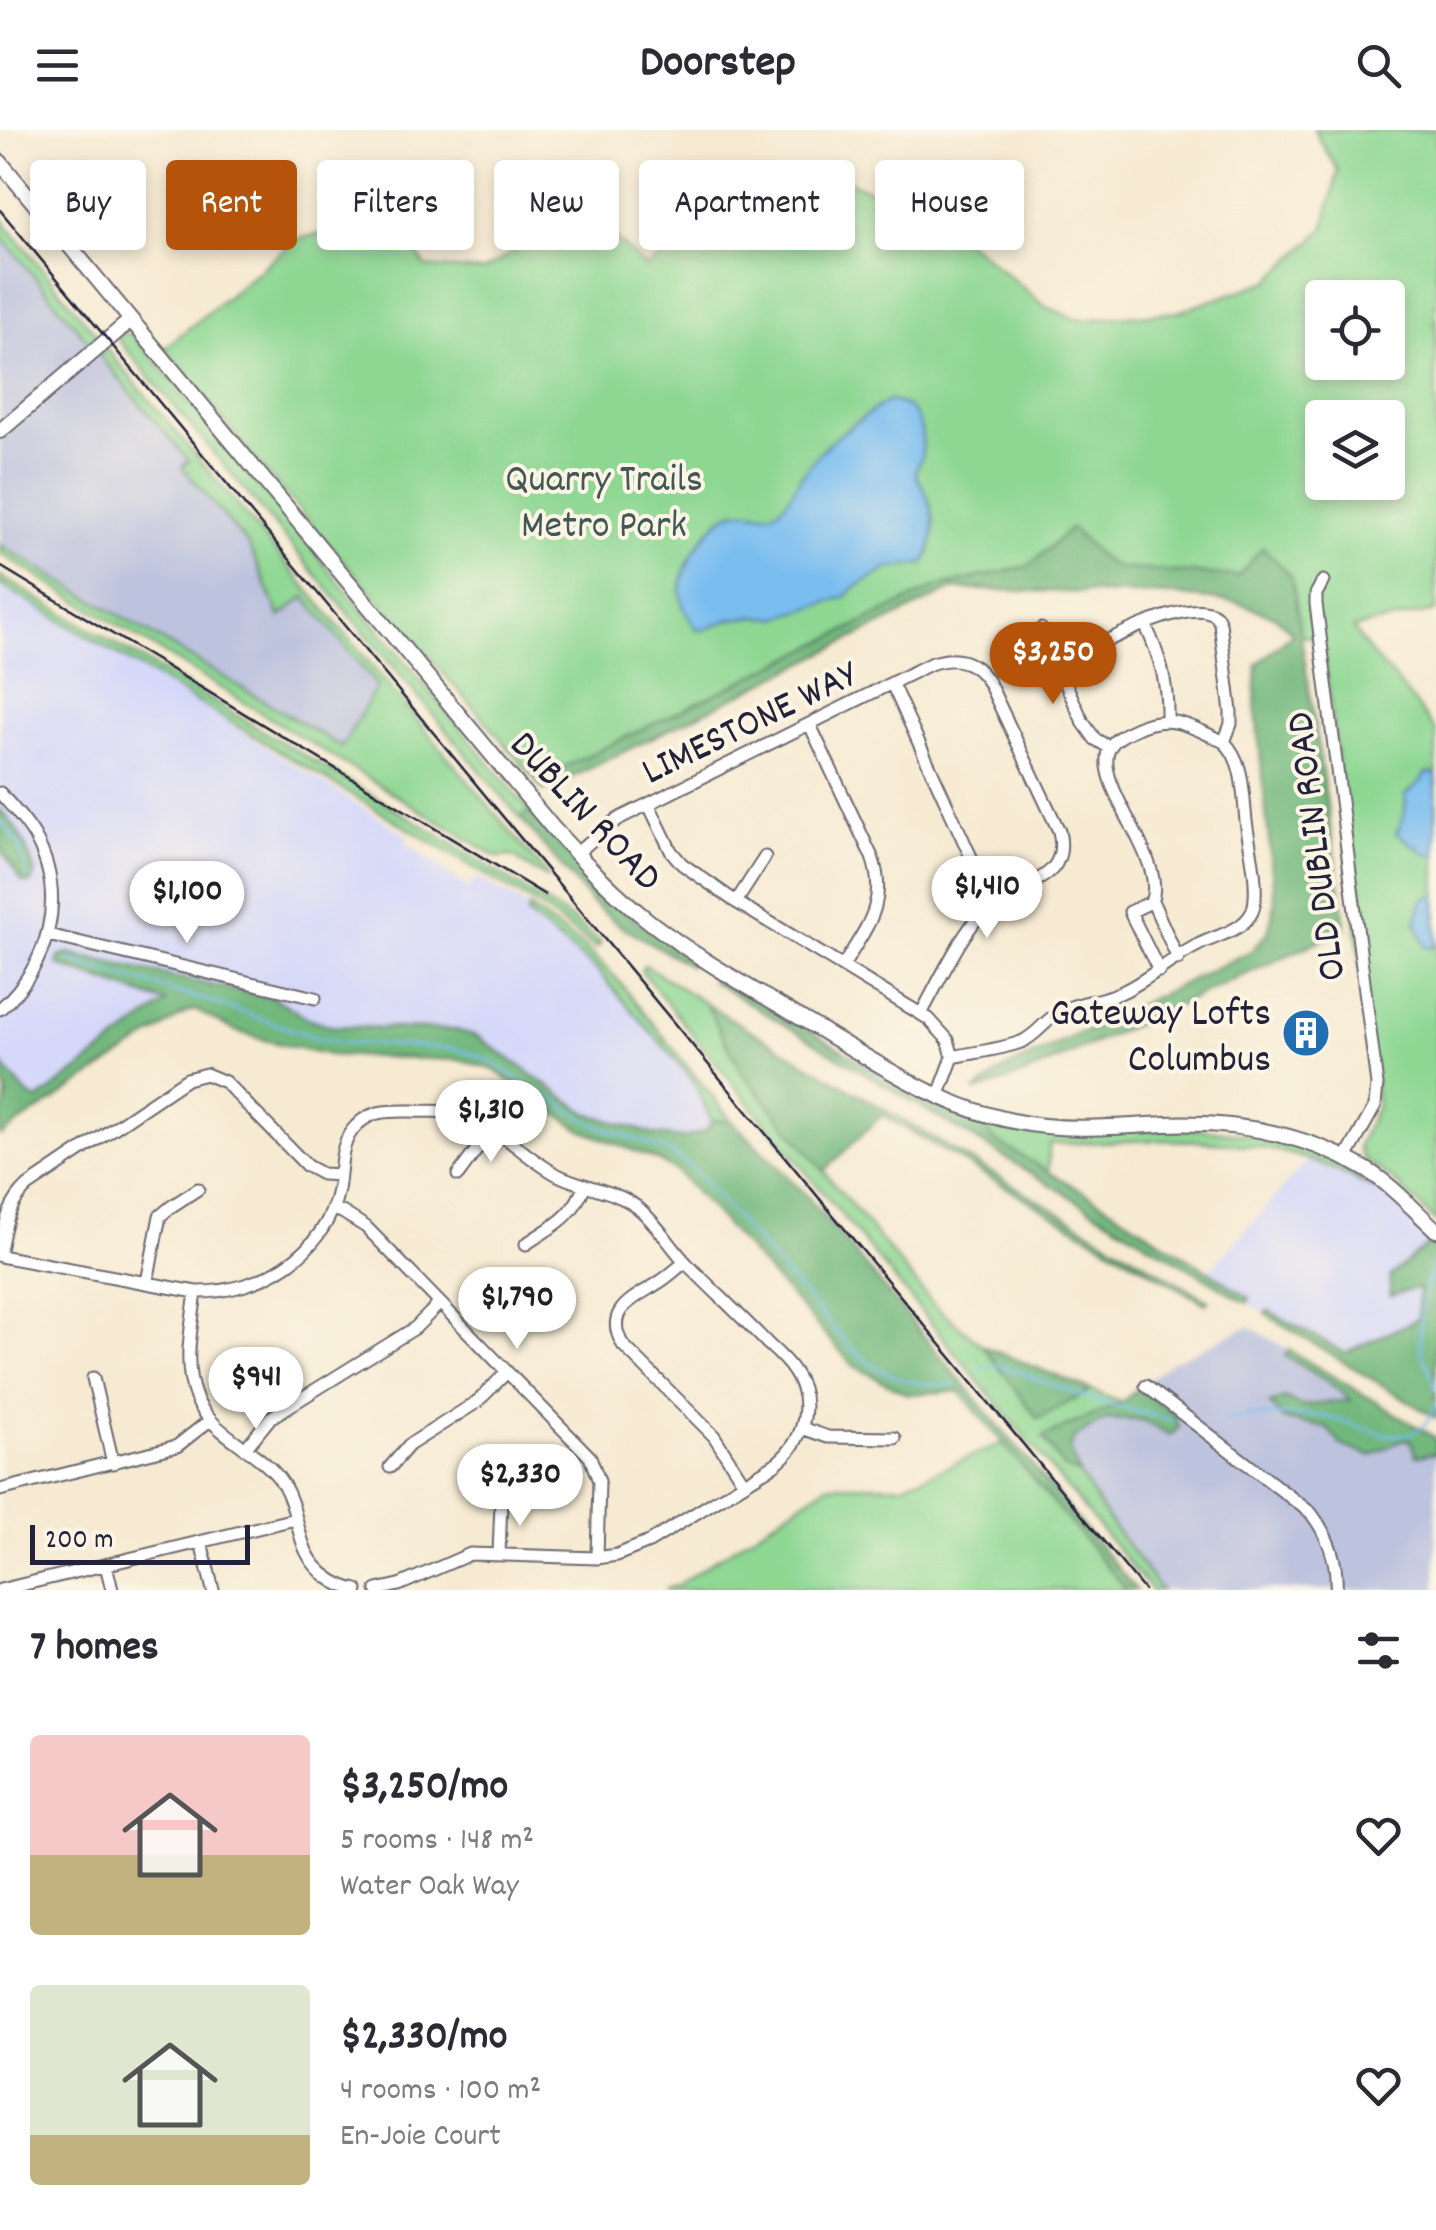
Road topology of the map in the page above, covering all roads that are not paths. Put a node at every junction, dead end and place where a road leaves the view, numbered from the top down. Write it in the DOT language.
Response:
graph roads {
  1 [pos="0,162"];
  2 [pos="131,320"];
  3 [pos="0,432"];
  4 [pos="1323,581"];
  5 [pos="1145,624"];
  6 [pos="1041,629"];
  7 [pos="1058,665"];
  8 [pos="892,684"];
  9 [pos="1167,720"];
  10 [pos="810,725"];
  11 [pos="1224,742"];
  12 [pos="1110,748"];
  13 [pos="0,793"];
  14 [pos="649,805"];
  15 [pos="576,854"];
  16 [pos="765,858"];
  17 [pos="736,902"];
  18 [pos="1151,902"];
  19 [pos="992,903"];
  20 [pos="48,935"];
  21 [pos="1178,959"];
  22 [pos="843,966"];
  23 [pos="1159,970"];
  24 [pos="316,998"];
  25 [pos="0,1009"];
  26 [pos="921,1014"];
  27 [pos="953,1057"];
  28 [pos="938,1096"];
  29 [pos="491,1130"];
  30 [pos="1346,1160"];
  31 [pos="340,1175"];
  32 [pos="458,1176"];
  33 [pos="586,1185"];
  34 [pos="198,1189"];
  35 [pos="332,1209"];
  36 [pos="1436,1230"];
  37 [pos="526,1244"];
  38 [pos="0,1253"];
  39 [pos="685,1262"];
  40 [pos="147,1282"];
  41 [pos="196,1292"];
  42 [pos="440,1303"];
  43 [pos="507,1372"];
  44 [pos="93,1378"];
  45 [pos="1146,1386"];
  46 [pos="210,1420"];
  47 [pos="802,1428"];
  48 [pos="895,1438"];
  49 [pos="245,1449"];
  50 [pos="113,1463"];
  51 [pos="390,1467"];
  52 [pos="744,1483"];
  53 [pos="0,1490"];
  54 [pos="500,1502"];
  55 [pos="295,1519"];
  56 [pos="201,1542"];
  57 [pos="499,1553"];
  58 [pos="597,1558"];
  59 [pos="106,1565"];
  60 [pos="337,1587"];
  61 [pos="8,1589"];
  62 [pos="112,1590"];
  63 [pos="213,1590"];
  64 [pos="357,1590"];
  65 [pos="377,1590"];
  66 [pos="1336,1590"];
  1 -- 2 [label="main road, DUBLIN ROAD"];
  2 -- 3 [label="main road"];
  2 -- 15 [label="main road, DUBLIN ROAD"];
  4 -- 30 [label="street, OLD DUBLIN ROAD"];
  5 -- 7 [label="street"];
  5 -- 9 [label="street"];
  5 -- 11 [label="street"];
  6 -- 7 [label="street"];
  7 -- 12 [label="street"];
  8 -- 10 [label="street, LIMESTONE WAY"];
  8 -- 19 [label="street"];
  8 -- 19 [label="street, LIMESTONE WAY"];
  9 -- 11 [label="street"];
  9 -- 12 [label="street"];
  10 -- 14 [label="street, LIMESTONE WAY"];
  10 -- 22 [label="street"];
  11 -- 21 [label="street"];
  12 -- 18 [label="street"];
  13 -- 20 [label="street"];
  14 -- 15 [label="street, LIMESTONE WAY"];
  14 -- 17 [label="street"];
  15 -- 28 [label="main road, DUBLIN ROAD"];
  16 -- 17 [label="street"];
  17 -- 22 [label="street"];
  18 -- 21 [label="street"];
  18 -- 23 [label="street"];
  19 -- 26 [label="street"];
  20 -- 24 [label="street"];
  20 -- 25 [label="street"];
  21 -- 23 [label="street"];
  22 -- 26 [label="street"];
  23 -- 27 [label="street"];
  26 -- 27 [label="street"];
  27 -- 28 [label="street"];
  28 -- 30 [label="main road, DUBLIN ROAD"];
  29 -- 31 [label="street"];
  29 -- 32 [label="street"];
  29 -- 33 [label="street"];
  30 -- 36 [label="main road, DUBLIN ROAD"];
  31 -- 35 [label="street"];
  31 -- 38 [label="street"];
  33 -- 37 [label="street"];
  33 -- 39 [label="street"];
  34 -- 40 [label="street"];
  35 -- 41 [label="street"];
  35 -- 42 [label="street"];
  38 -- 40 [label="street"];
  39 -- 47 [label="street"];
  39 -- 52 [label="street"];
  40 -- 41 [label="street"];
  41 -- 46 [label="street"];
  42 -- 43 [label="street"];
  42 -- 49 [label="street"];
  43 -- 51 [label="street"];
  43 -- 58 [label="street"];
  44 -- 50 [label="street"];
  45 -- 66 [label="street"];
  46 -- 49 [label="street"];
  46 -- 50 [label="street"];
  47 -- 48 [label="street"];
  47 -- 52 [label="street"];
  49 -- 55 [label="street"];
  50 -- 53 [label="street"];
  52 -- 58 [label="street"];
  54 -- 57 [label="street"];
  55 -- 56 [label="street"];
  55 -- 60 [label="street"];
  56 -- 59 [label="street"];
  56 -- 63 [label="street"];
  57 -- 58 [label="street"];
  57 -- 65 [label="street"];
  59 -- 61 [label="street"];
  59 -- 62 [label="street"];
  60 -- 64 [label="street"];
}
